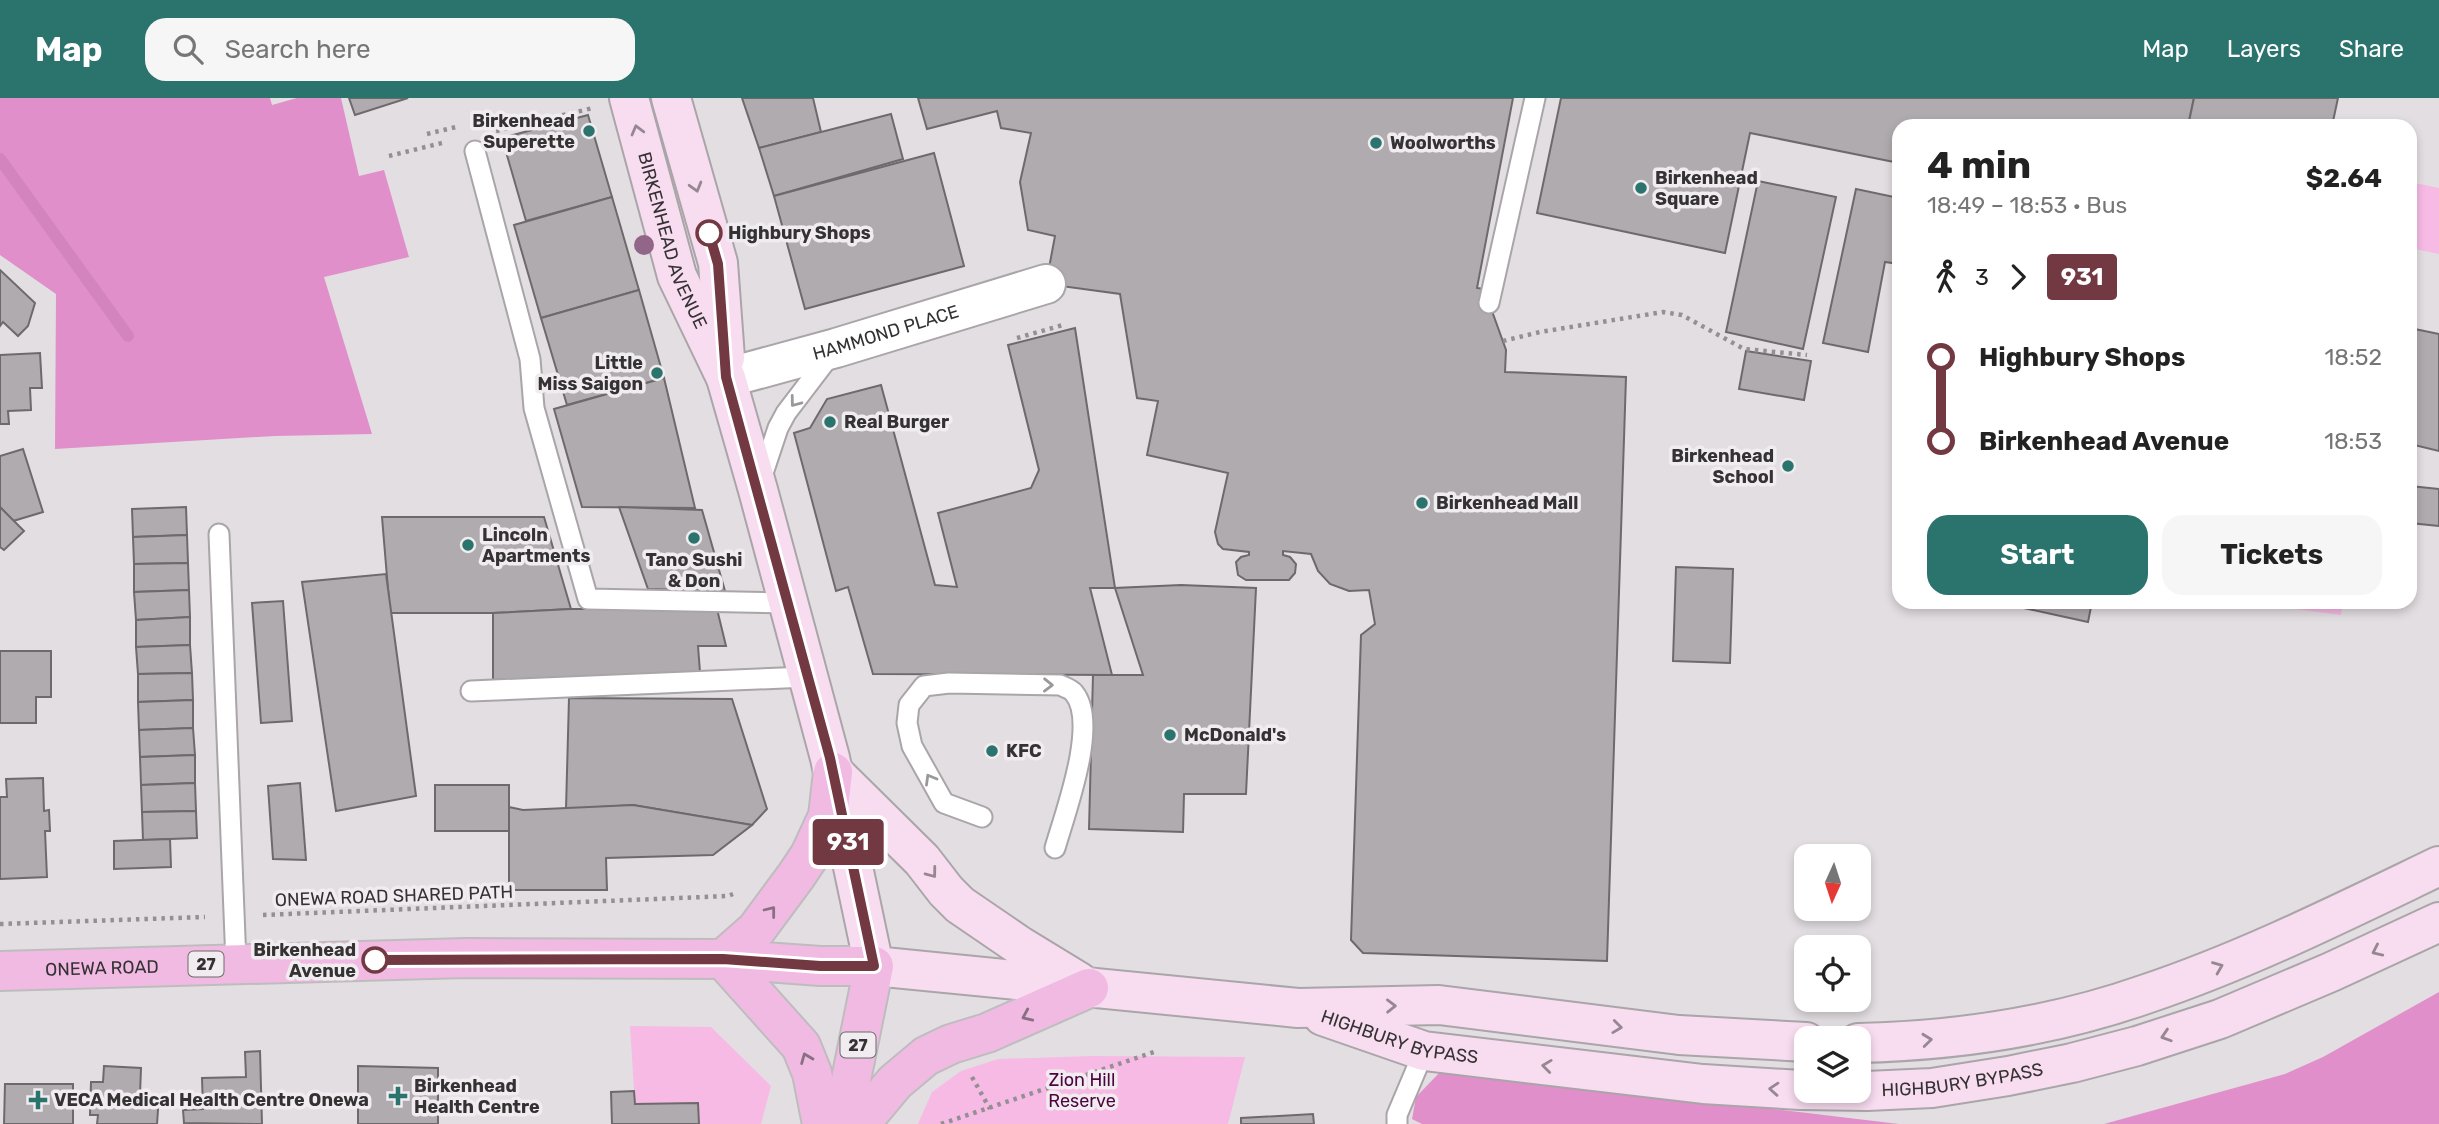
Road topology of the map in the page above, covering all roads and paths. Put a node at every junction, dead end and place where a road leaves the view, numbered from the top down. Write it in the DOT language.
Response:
graph roads {
  1 [pos="671,98"];
  2 [pos="1535,98"];
  3 [pos="611,103"];
  4 [pos="571,113"];
  5 [pos="457,127"];
  6 [pos="427,134"];
  7 [pos="475,151"];
  8 [pos="1046,284"];
  9 [pos="1489,303"];
  10 [pos="1503,341"];
  11 [pos="836,348"];
  12 [pos="1807,355"];
  13 [pos="726,377"];
  14 [pos="758,489"];
  15 [pos="219,534"];
  16 [pos="788,603"];
  17 [pos="807,677"];
  18 [pos="471,691"];
  19 [pos="833,772"];
  20 [pos="982,817"];
  21 [pos="1055,848"];
  22 [pos="2439,866"];
  23 [pos="737,892"];
  24 [pos="234,916"];
  25 [pos="2439,922"];
  26 [pos="0,924"];
  27 [pos="723,959"];
  28 [pos="236,963"];
  29 [pos="874,966"];
  30 [pos="0,971"];
  31 [pos="1089,988"];
  32 [pos="1298,1008"];
  33 [pos="1794,1041"];
  34 [pos="1871,1043"];
  35 [pos="1157,1051"];
  36 [pos="1424,1051"];
  37 [pos="969,1073"];
  38 [pos="990,1109"];
  39 [pos="822,1124"];
  40 [pos="842,1124"];
  41 [pos="860,1124"];
  42 [pos="941,1124"];
  43 [pos="1397,1124"];
  1 -- 13 [label="main road, BIRKENHEAD AVENUE, one-way"];
  2 -- 9 [label="lane"];
  3 -- 4 [label="path"];
  13 -- 3 [label="main road, BIRKENHEAD AVENUE, one-way"];
  5 -- 6 [label="path"];
  7 -- 16 [label="lane"];
  8 -- 11 [label="street, HAMMOND PLACE"];
  10 -- 12 [label="path"];
  11 -- 13 [label="street, HAMMOND PLACE"];
  11 -- 14 [label="lane, one-way"];
  13 -- 14 [label="main road, BIRKENHEAD AVENUE"];
  14 -- 16 [label="main road, BIRKENHEAD AVENUE"];
  15 -- 24 [label="lane"];
  16 -- 17 [label="main road, BIRKENHEAD AVENUE"];
  17 -- 18 [label="lane"];
  17 -- 19 [label="main road, BIRKENHEAD AVENUE"];
  27 -- 19 [label="main road, one-way"];
  19 -- 29 [label="main road, BIRKENHEAD AVENUE"];
  19 -- 31 [label="main road, one-way"];
  20 -- 21 [label="lane, one-way"];
  34 -- 22 [label="main road, one-way"];
  23 -- 24 [label="path, ONEWA ROAD SHARED PATH"];
  24 -- 26 [label="path, ONEWA ROAD SHARED PATH"];
  24 -- 28 [label="lane"];
  25 -- 36 [label="main road, HIGHBURY BYPASS, one-way"];
  27 -- 28 [label="main road, ONEWA ROAD / 27"];
  27 -- 29 [label="main road, ONEWA ROAD / 27"];
  39 -- 27 [label="main road, one-way"];
  28 -- 30 [label="main road, ONEWA ROAD / 27"];
  29 -- 31 [label="main road, HIGHBURY BYPASS"];
  29 -- 40 [label="main road, BIRKENHEAD AVENUE / 27"];
  31 -- 32 [label="main road, HIGHBURY BYPASS"];
  31 -- 41 [label="main road, one-way"];
  32 -- 33 [label="main road, HIGHBURY BYPASS, one-way"];
  32 -- 36 [label="main road, HIGHBURY BYPASS"];
  35 -- 38 [label="path"];
  36 -- 43 [label="lane"];
  37 -- 38 [label="path"];
  38 -- 42 [label="path"];
}
